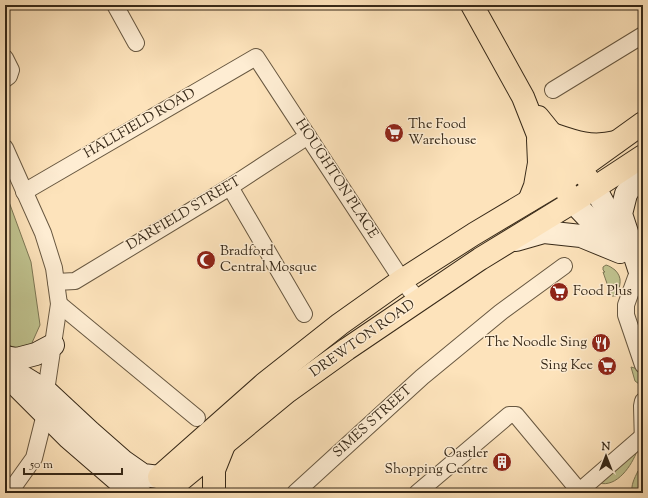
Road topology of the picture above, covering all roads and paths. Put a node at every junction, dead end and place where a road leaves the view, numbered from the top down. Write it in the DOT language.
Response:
graph roads {
  1 [pos="115,5"];
  2 [pos="472,5"];
  3 [pos="643,35"];
  4 [pos="136,43"];
  5 [pos="256,57"];
  6 [pos="5,58"];
  7 [pos="5,79"];
  8 [pos="553,90"];
  9 [pos="643,123"];
  10 [pos="545,134"];
  11 [pos="308,136"];
  12 [pos="616,142"];
  13 [pos="5,148"];
  14 [pos="643,156"];
  15 [pos="579,168"];
  16 [pos="643,168"];
  17 [pos="560,182"];
  18 [pos="230,187"];
  19 [pos="595,188"];
  20 [pos="24,192"];
  21 [pos="529,201"];
  22 [pos="573,202"];
  23 [pos="508,242"];
  24 [pos="620,252"];
  25 [pos="564,266"];
  26 [pos="641,271"];
  27 [pos="402,280"];
  28 [pos="56,282"];
  29 [pos="418,300"];
  30 [pos="59,304"];
  31 [pos="304,314"];
  32 [pos="53,345"];
  33 [pos="5,357"];
  34 [pos="643,365"];
  35 [pos="5,366"];
  36 [pos="5,373"];
  37 [pos="46,391"];
  38 [pos="643,401"];
  39 [pos="45,414"];
  40 [pos="197,418"];
  41 [pos="643,436"];
  42 [pos="225,442"];
  43 [pos="643,449"];
  44 [pos="169,489"];
  45 [pos="581,491"];
  46 [pos="8,492"];
  47 [pos="140,493"];
  48 [pos="214,493"];
  49 [pos="295,493"];
  50 [pos="417,493"];
  1 -- 4 [label="street"];
  2 -- 10 [label="main road"];
  3 -- 8 [label="street"];
  5 -- 11 [label="street, HOUGHTON PLACE"];
  5 -- 20 [label="street, HALLFIELD ROAD"];
  6 -- 7 [label="street"];
  9 -- 12 [label="main road, DREWTON ROAD"];
  10 -- 12 [label="main road"];
  10 -- 15 [label="main road"];
  10 -- 17 [label="main road"];
  10 -- 21 [label="main road"];
  11 -- 18 [label="street, DARFIELD STREET"];
  11 -- 27 [label="street, HOUGHTON PLACE"];
  12 -- 15 [label="main road, DREWTON ROAD"];
  13 -- 20 [label="street"];
  14 -- 19 [label="main road, DREWTON ROAD"];
  15 -- 17 [label="main road, DREWTON ROAD"];
  15 -- 19 [label="main road"];
  16 -- 26 [label="main road"];
  17 -- 21 [label="main road, DREWTON ROAD"];
  17 -- 22 [label="main road"];
  18 -- 28 [label="street, DARFIELD STREET"];
  18 -- 31 [label="street"];
  19 -- 22 [label="main road, DREWTON ROAD"];
  19 -- 26 [label="main road"];
  20 -- 28 [label="street"];
  21 -- 27 [label="main road, DREWTON ROAD"];
  22 -- 23 [label="main road, DREWTON ROAD"];
  22 -- 24 [label="main road"];
  23 -- 24 [label="main road"];
  23 -- 29 [label="main road, DREWTON ROAD"];
  24 -- 26 [label="main road"];
  25 -- 49 [label="street, SIMES STREET"];
  26 -- 34 [label="street"];
  27 -- 29 [label="street, HOUGHTON PLACE"];
  27 -- 44 [label="main road, DREWTON ROAD"];
  28 -- 30 [label="street"];
  29 -- 42 [label="main road, DREWTON ROAD"];
  30 -- 32 [label="street"];
  30 -- 40 [label="street"];
  32 -- 33 [label="main road"];
  32 -- 37 [label="street"];
  35 -- 37 [label="main road"];
  36 -- 39 [label="main road"];
  37 -- 39 [label="street"];
  37 -- 44 [label="main road"];
  38 -- 41 [label="street"];
  39 -- 46 [label="street"];
  39 -- 47 [label="main road"];
  41 -- 43 [label="street"];
  41 -- 45 [label="street"];
  42 -- 44 [label="main road, DREWTON ROAD"];
  42 -- 48 [label="main road"];
  45 -- 50 [label="street"];
}
